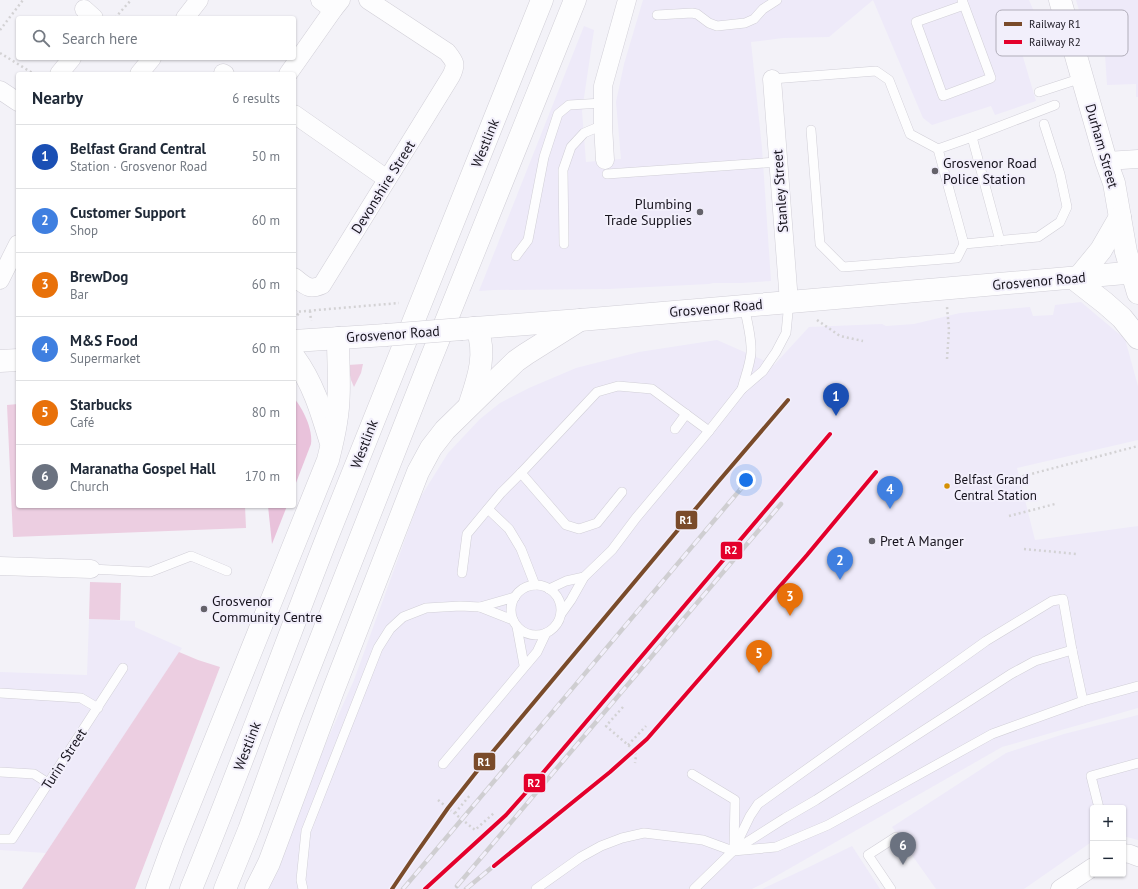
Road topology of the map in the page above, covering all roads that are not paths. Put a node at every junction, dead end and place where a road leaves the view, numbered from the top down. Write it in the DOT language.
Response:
graph roads {
  1 [pos="200,0"];
  2 [pos="368,0"];
  3 [pos="542,0"];
  4 [pos="575,0"];
  5 [pos="627,0"];
  6 [pos="778,0"];
  7 [pos="1060,0"];
  8 [pos="963,2"];
  9 [pos="331,3"];
  10 [pos="1063,10"];
  11 [pos="657,15"];
  12 [pos="187,16"];
  13 [pos="1076,56"];
  14 [pos="70,60"];
  15 [pos="150,60"];
  16 [pos="62,72"];
  17 [pos="141,72"];
  18 [pos="289,72"];
  19 [pos="1082,78"];
  20 [pos="772,80"];
  21 [pos="0,90"];
  22 [pos="1039,92"];
  23 [pos="16,101"];
  24 [pos="603,103"];
  25 [pos="1055,106"];
  26 [pos="296,115"];
  27 [pos="1044,124"];
  28 [pos="603,125"];
  29 [pos="811,130"];
  30 [pos="972,137"];
  31 [pos="938,149"];
  32 [pos="1138,159"];
  33 [pos="1106,161"];
  34 [pos="778,162"];
  35 [pos="606,167"];
  36 [pos="387,180"];
  37 [pos="1120,217"];
  38 [pos="1000,241"];
  39 [pos="564,244"];
  40 [pos="964,244"];
  41 [pos="16,248"];
  42 [pos="516,256"];
  43 [pos="296,278"];
  44 [pos="1075,278"];
  45 [pos="1136,279"];
  46 [pos="0,280"];
  47 [pos="789,302"];
  48 [pos="744,306"];
  49 [pos="580,320"];
  50 [pos="468,328"];
  51 [pos="338,338"];
  52 [pos="1138,338"];
  53 [pos="296,341"];
  54 [pos="16,360"];
  55 [pos="296,360"];
  56 [pos="0,361"];
  57 [pos="742,389"];
  58 [pos="469,406"];
  59 [pos="686,414"];
  60 [pos="675,429"];
  61 [pos="709,431"];
  62 [pos="332,445"];
  63 [pos="521,473"];
  64 [pos="622,492"];
  65 [pos="488,509"];
  66 [pos="0,566"];
  67 [pos="91,569"];
  68 [pos="227,571"];
  69 [pos="462,573"];
  70 [pos="584,577"];
  71 [pos="535,585"];
  72 [pos="549,589"];
  73 [pos="515,597"];
  74 [pos="480,607"];
  75 [pos="561,614"];
  76 [pos="515,624"];
  77 [pos="546,633"];
  78 [pos="1072,650"];
  79 [pos="524,666"];
  80 [pos="124,668"];
  81 [pos="1138,686"];
  82 [pos="0,693"];
  83 [pos="1084,701"];
  84 [pos="98,708"];
  85 [pos="1138,763"];
  86 [pos="443,764"];
  87 [pos="0,772"];
  88 [pos="692,774"];
  89 [pos="48,783"];
  90 [pos="1098,805"];
  91 [pos="896,837"];
  92 [pos="0,839"];
  93 [pos="734,851"];
  94 [pos="1126,854"];
  95 [pos="1138,857"];
  96 [pos="1090,869"];
  97 [pos="157,889"];
  98 [pos="191,889"];
  99 [pos="225,889"];
  100 [pos="256,889"];
  101 [pos="303,889"];
  102 [pos="536,889"];
  103 [pos="694,889"];
  104 [pos="891,889"];
  105 [pos="1060,889"];
  1 -- 12 [label="street"];
  2 -- 36 [label="street, Devonshire Street"];
  3 -- 98 [label="main road, Westlink"];
  4 -- 99 [label="main road"];
  5 -- 24 [label="street"];
  6 -- 11 [label="lane"];
  7 -- 10 [label="main road, Durham Street"];
  8 -- 8 [label="lane"];
  9 -- 18 [label="street"];
  13 -- 19 [label="main road, Durham Street"];
  14 -- 16 [label="street"];
  15 -- 17 [label="street"];
  19 -- 22 [label="lane"];
  19 -- 33 [label="main road, Durham Street"];
  20 -- 31 [label="lane"];
  20 -- 34 [label="street, Stanley Street"];
  21 -- 23 [label="street"];
  24 -- 28 [label="street"];
  24 -- 42 [label="lane"];
  25 -- 30 [label="lane"];
  26 -- 36 [label="street"];
  27 -- 38 [label="lane"];
  28 -- 35 [label="street"];
  28 -- 39 [label="lane"];
  29 -- 40 [label="lane"];
  30 -- 31 [label="lane"];
  30 -- 38 [label="lane"];
  31 -- 40 [label="lane"];
  32 -- 33 [label="street"];
  33 -- 37 [label="main road, Durham Street"];
  34 -- 35 [label="lane"];
  34 -- 47 [label="street, Stanley Street"];
  36 -- 43 [label="street, Devonshire Street"];
  37 -- 44 [label="main road"];
  37 -- 45 [label="main road, Durham Street"];
  38 -- 40 [label="lane"];
  41 -- 46 [label="street"];
  44 -- 45 [label="main road, Grosvenor Road"];
  44 -- 47 [label="main road, Grosvenor Road"];
  44 -- 52 [label="main road"];
  47 -- 48 [label="main road, Grosvenor Road"];
  47 -- 57 [label="lane"];
  48 -- 49 [label="main road, Grosvenor Road"];
  48 -- 57 [label="lane"];
  49 -- 50 [label="main road, Grosvenor Road"];
  49 -- 58 [label="main road"];
  50 -- 51 [label="main road, Grosvenor Road, bridge"];
  50 -- 58 [label="main road"];
  51 -- 53 [label="main road, Grosvenor Road"];
  51 -- 62 [label="main road"];
  54 -- 56 [label="main road"];
  55 -- 62 [label="main road"];
  57 -- 61 [label="lane"];
  58 -- 100 [label="main road"];
  59 -- 60 [label="lane"];
  59 -- 61 [label="lane"];
  59 -- 63 [label="lane"];
  61 -- 70 [label="lane"];
  62 -- 97 [label="main road"];
  63 -- 64 [label="lane"];
  63 -- 65 [label="lane"];
  65 -- 69 [label="lane"];
  65 -- 71 [label="lane"];
  66 -- 67 [label="street"];
  67 -- 68 [label="lane"];
  70 -- 72 [label="lane"];
  70 -- 75 [label="lane"];
  71 -- 72 [label="lane"];
  71 -- 73 [label="lane"];
  72 -- 75 [label="lane"];
  73 -- 74 [label="lane"];
  73 -- 76 [label="lane"];
  74 -- 76 [label="lane"];
  74 -- 101 [label="lane"];
  75 -- 77 [label="lane"];
  76 -- 77 [label="lane"];
  76 -- 79 [label="lane"];
  77 -- 79 [label="lane"];
  78 -- 83 [label="lane"];
  78 -- 93 [label="lane"];
  78 -- 93 [label="lane"];
  79 -- 86 [label="lane"];
  80 -- 84 [label="lane, Turin Street"];
  81 -- 83 [label="lane"];
  82 -- 84 [label="lane"];
  83 -- 93 [label="lane"];
  84 -- 89 [label="lane, Turin Street"];
  85 -- 90 [label="lane"];
  87 -- 89 [label="lane"];
  88 -- 93 [label="lane"];
  89 -- 92 [label="lane, Turin Street"];
  91 -- 104 [label="lane"];
  93 -- 102 [label="lane"];
  93 -- 103 [label="lane"];
  94 -- 95 [label="street"];
  96 -- 105 [label="street"];
}
